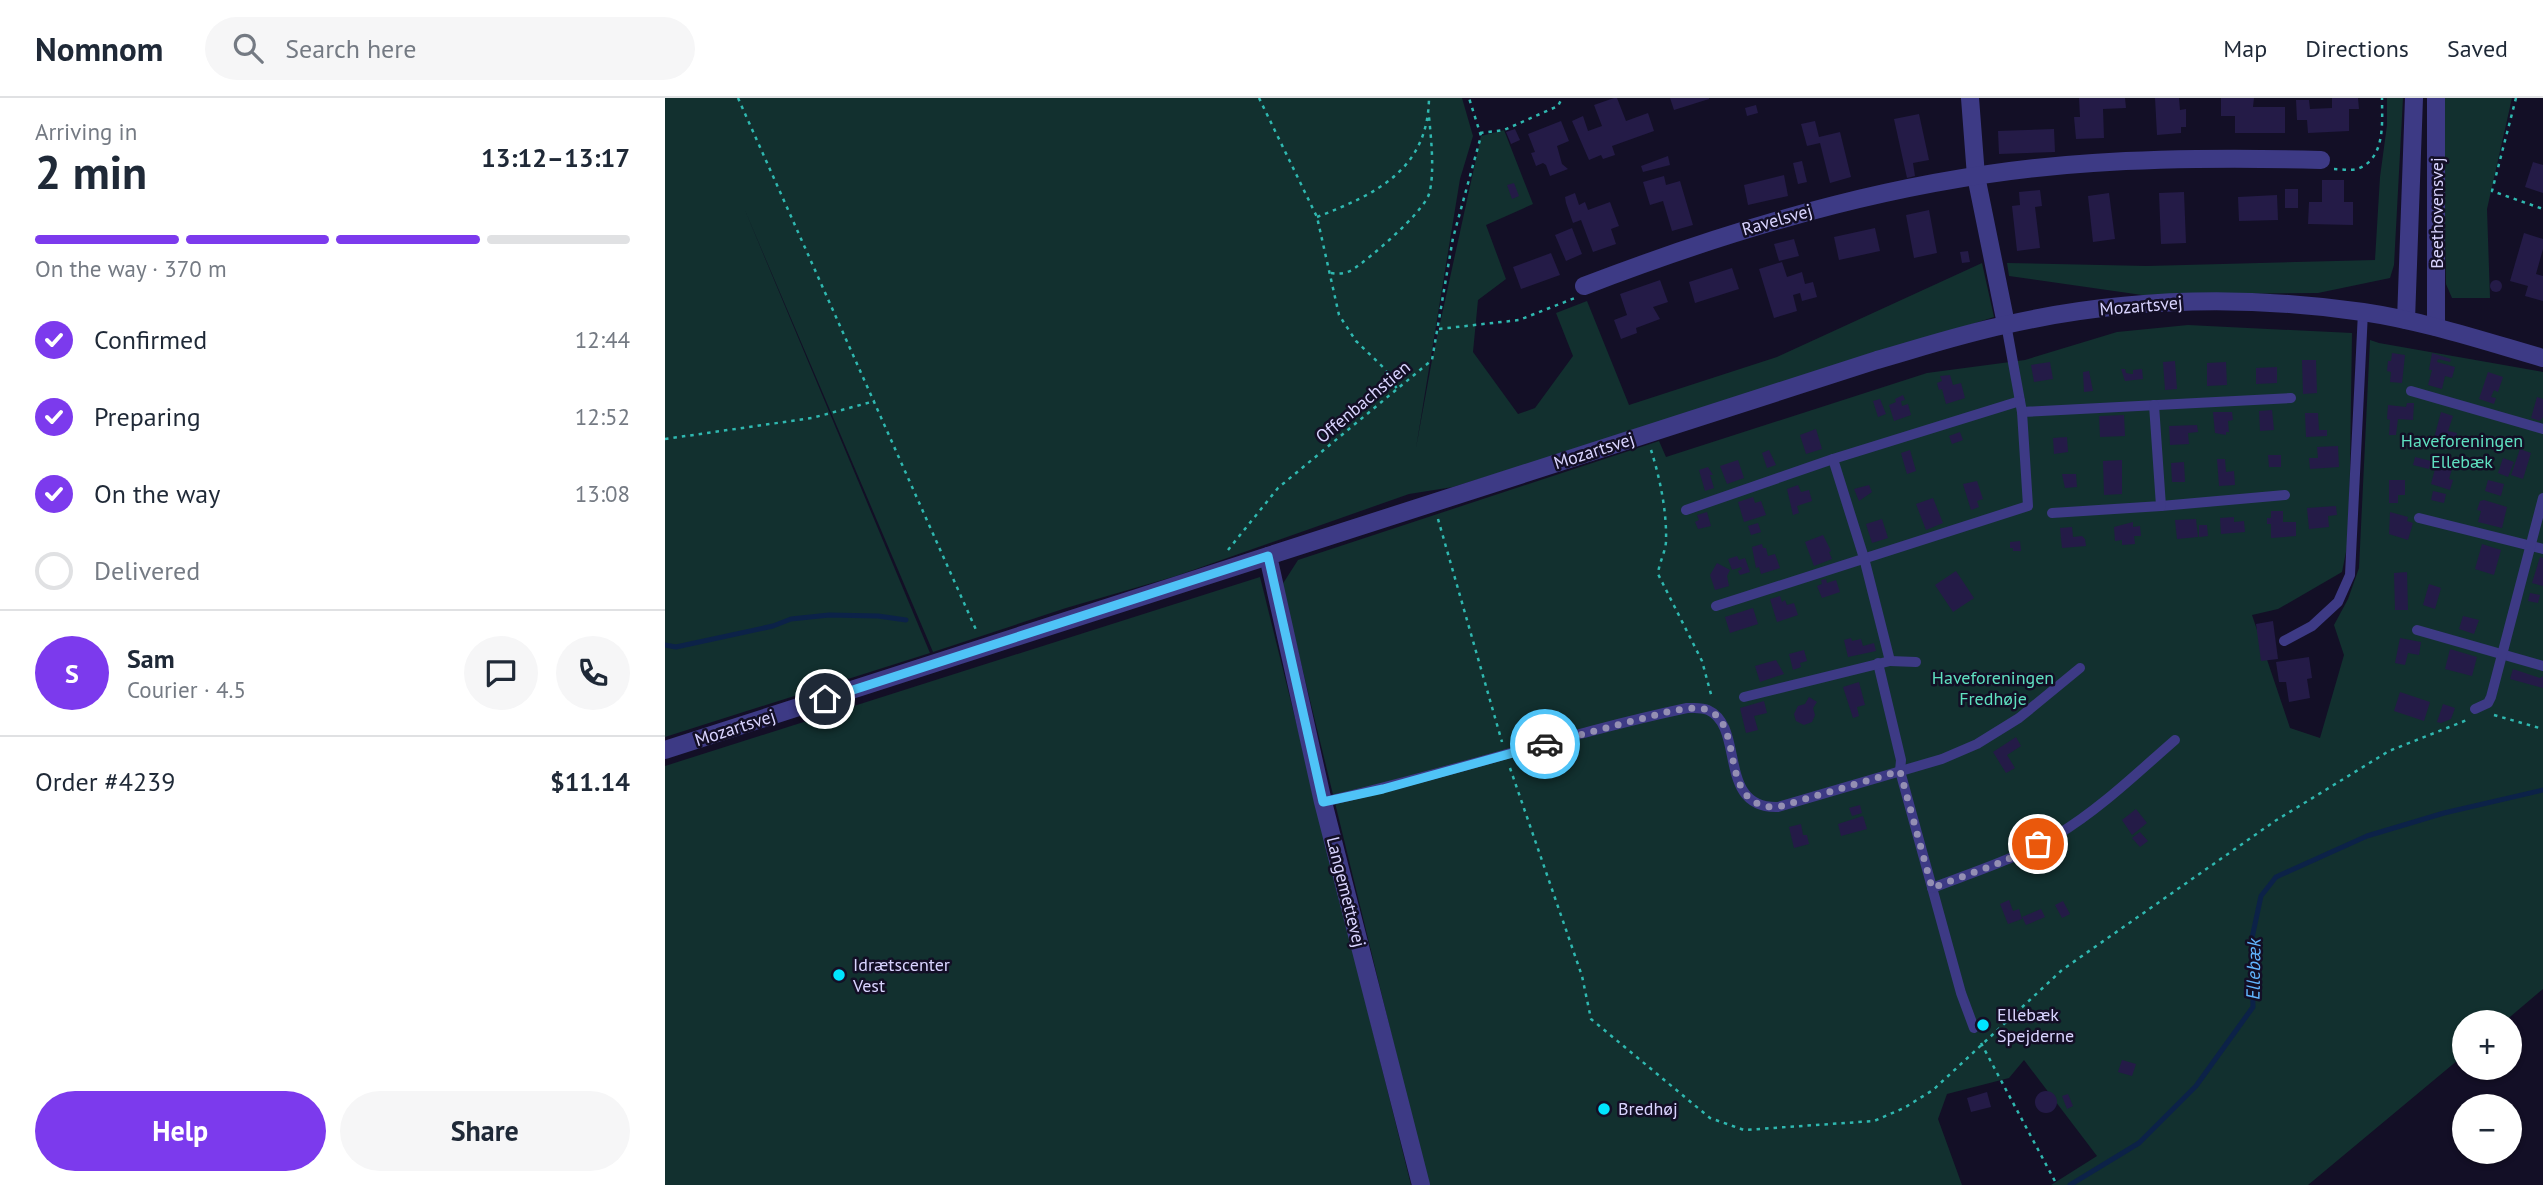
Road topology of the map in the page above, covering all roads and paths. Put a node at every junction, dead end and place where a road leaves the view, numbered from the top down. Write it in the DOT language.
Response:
graph roads {
  1 [pos="738,98"];
  2 [pos="1259,98"];
  3 [pos="1429,98"];
  4 [pos="1469,98"];
  5 [pos="1562,98"];
  6 [pos="1970,98"];
  7 [pos="2382,98"];
  8 [pos="2414,98"];
  9 [pos="2436,98"];
  10 [pos="2516,98"];
  11 [pos="1429,117"];
  12 [pos="1480,133"];
  13 [pos="2321,159"];
  14 [pos="1976,176"];
  15 [pos="2543,209"];
  16 [pos="1317,217"];
  17 [pos="1331,273"];
  18 [pos="1584,286"];
  19 [pos="2363,312"];
  20 [pos="2406,320"];
  21 [pos="2005,324"];
  22 [pos="2436,327"];
  23 [pos="1439,329"];
  24 [pos="2543,358"];
  25 [pos="1397,389"];
  26 [pos="2411,391"];
  27 [pos="2291,398"];
  28 [pos="875,401"];
  29 [pos="2154,405"];
  30 [pos="2021,406"];
  31 [pos="2543,429"];
  32 [pos="1646,434"];
  33 [pos="665,439"];
  34 [pos="1833,459"];
  35 [pos="2285,495"];
  36 [pos="2543,498"];
  37 [pos="1434,503"];
  38 [pos="2161,506"];
  39 [pos="1686,510"];
  40 [pos="2052,513"];
  41 [pos="2419,518"];
  42 [pos="2531,545"];
  43 [pos="2543,549"];
  44 [pos="1218,553"];
  45 [pos="1268,556"];
  46 [pos="1864,558"];
  47 [pos="1716,606"];
  48 [pos="2417,631"];
  49 [pos="2284,641"];
  50 [pos="984,648"];
  51 [pos="2503,654"];
  52 [pos="1890,661"];
  53 [pos="1916,662"];
  54 [pos="1878,663"];
  55 [pos="2543,666"];
  56 [pos="2080,668"];
  57 [pos="1744,696"];
  58 [pos="2489,702"];
  59 [pos="2475,714"];
  60 [pos="1716,715"];
  61 [pos="2495,716"];
  62 [pos="2485,717"];
  63 [pos="2543,729"];
  64 [pos="2175,740"];
  65 [pos="665,750"];
  66 [pos="1505,754"];
  67 [pos="1900,771"];
  68 [pos="1323,802"];
  69 [pos="1932,888"];
  70 [pos="1974,1028"];
  71 [pos="1982,1044"];
  72 [pos="1421,1185"];
  73 [pos="2057,1185"];
  1 -- 28 [label="path"];
  2 -- 16 [label="path"];
  3 -- 11 [label="path"];
  4 -- 12 [label="path, Offenbachstien"];
  5 -- 12 [label="path"];
  6 -- 14 [label="street"];
  7 -- 13 [label="path"];
  8 -- 20 [label="street, Beethovensvej"];
  9 -- 22 [label="street, Beethovensvej"];
  10 -- 15 [label="path"];
  11 -- 16 [label="path"];
  11 -- 17 [label="path"];
  12 -- 23 [label="path, Offenbachstien"];
  13 -- 14 [label="street, Ravelsvej"];
  14 -- 18 [label="street, Ravelsvej"];
  14 -- 21 [label="street"];
  16 -- 17 [label="path"];
  17 -- 25 [label="path"];
  18 -- 23 [label="path"];
  19 -- 20 [label="street, Mozartsvej"];
  19 -- 21 [label="street, Mozartsvej"];
  19 -- 49 [label="lane"];
  20 -- 22 [label="street, Mozartsvej"];
  21 -- 30 [label="lane"];
  21 -- 32 [label="street, Mozartsvej"];
  22 -- 24 [label="street, Mozartsvej"];
  23 -- 25 [label="path, Offenbachstien"];
  25 -- 44 [label="path, Offenbachstien"];
  26 -- 31 [label="lane"];
  27 -- 29 [label="lane"];
  28 -- 33 [label="path"];
  28 -- 50 [label="path"];
  29 -- 30 [label="lane"];
  29 -- 38 [label="lane"];
  30 -- 34 [label="lane"];
  30 -- 46 [label="lane"];
  32 -- 37 [label="street, Mozartsvej"];
  32 -- 60 [label="path"];
  34 -- 39 [label="lane"];
  34 -- 46 [label="lane"];
  35 -- 38 [label="lane"];
  36 -- 42 [label="lane"];
  37 -- 45 [label="street, Mozartsvej"];
  37 -- 66 [label="path"];
  38 -- 40 [label="lane"];
  41 -- 42 [label="lane"];
  42 -- 43 [label="lane"];
  42 -- 51 [label="lane"];
  45 -- 50 [label="street, Mozartsvej"];
  45 -- 68 [label="street, Langemettevej"];
  46 -- 47 [label="lane"];
  46 -- 52 [label="lane"];
  48 -- 51 [label="lane"];
  50 -- 65 [label="street, Mozartsvej"];
  51 -- 55 [label="lane"];
  51 -- 58 [label="lane"];
  52 -- 53 [label="lane"];
  52 -- 54 [label="lane"];
  54 -- 57 [label="lane"];
  54 -- 67 [label="lane"];
  56 -- 67 [label="lane"];
  58 -- 59 [label="lane"];
  58 -- 61 [label="path"];
  59 -- 71 [label="path"];
  60 -- 66 [label="lane"];
  60 -- 67 [label="lane"];
  61 -- 62 [label="path"];
  61 -- 63 [label="path"];
  64 -- 69 [label="lane"];
  66 -- 68 [label="lane"];
  66 -- 71 [label="path"];
  67 -- 69 [label="lane"];
  68 -- 72 [label="street, Langemettevej"];
  69 -- 70 [label="lane"];
  70 -- 71 [label="path"];
  71 -- 73 [label="path"];
}
